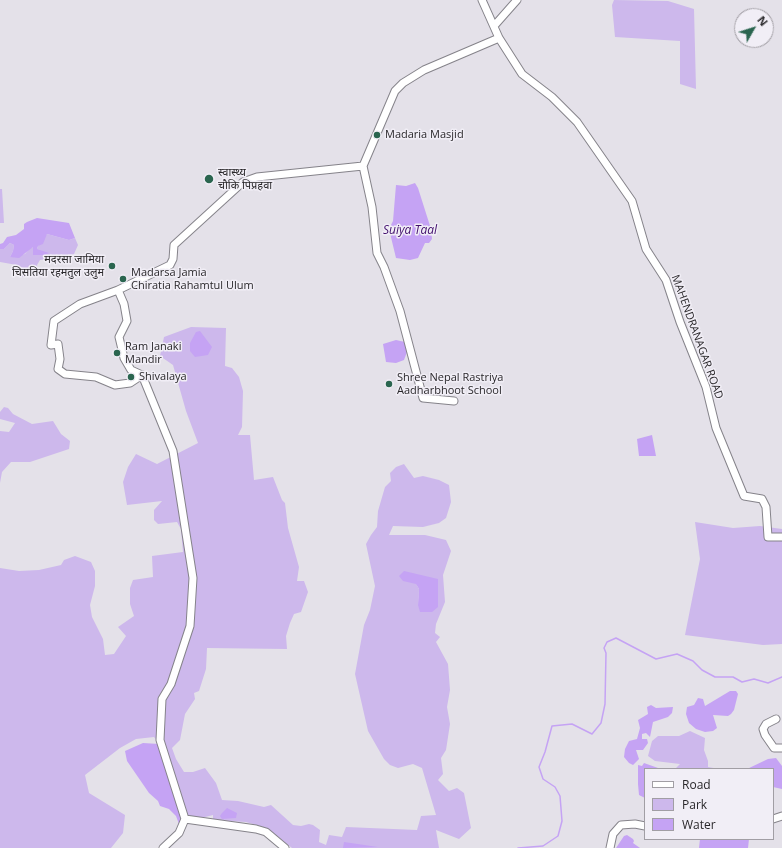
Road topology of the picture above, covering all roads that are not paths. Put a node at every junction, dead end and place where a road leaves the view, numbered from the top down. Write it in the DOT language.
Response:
graph roads {
  1 [pos="482,0"];
  2 [pos="518,0"];
  3 [pos="494,26"];
  4 [pos="500,38"];
  5 [pos="363,166"];
  6 [pos="118,290"];
  7 [pos="142,375"];
  8 [pos="454,401"];
  9 [pos="782,537"];
  10 [pos="776,719"];
  11 [pos="782,748"];
  12 [pos="185,820"];
  13 [pos="644,826"];
  14 [pos="163,848"];
  15 [pos="285,848"];
  16 [pos="610,848"];
  1 -- 3 [label="street, MAHENDRANAGAR ROAD"];
  2 -- 3 [label="street"];
  3 -- 4 [label="street, MAHENDRANAGAR ROAD"];
  4 -- 5 [label="street"];
  4 -- 9 [label="street, MAHENDRANAGAR ROAD"];
  5 -- 6 [label="street"];
  5 -- 8 [label="street"];
  6 -- 7 [label="street"];
  6 -- 7 [label="street"];
  7 -- 12 [label="street"];
  10 -- 11 [label="street"];
  12 -- 14 [label="street"];
  12 -- 15 [label="street"];
  13 -- 16 [label="street"];
}
